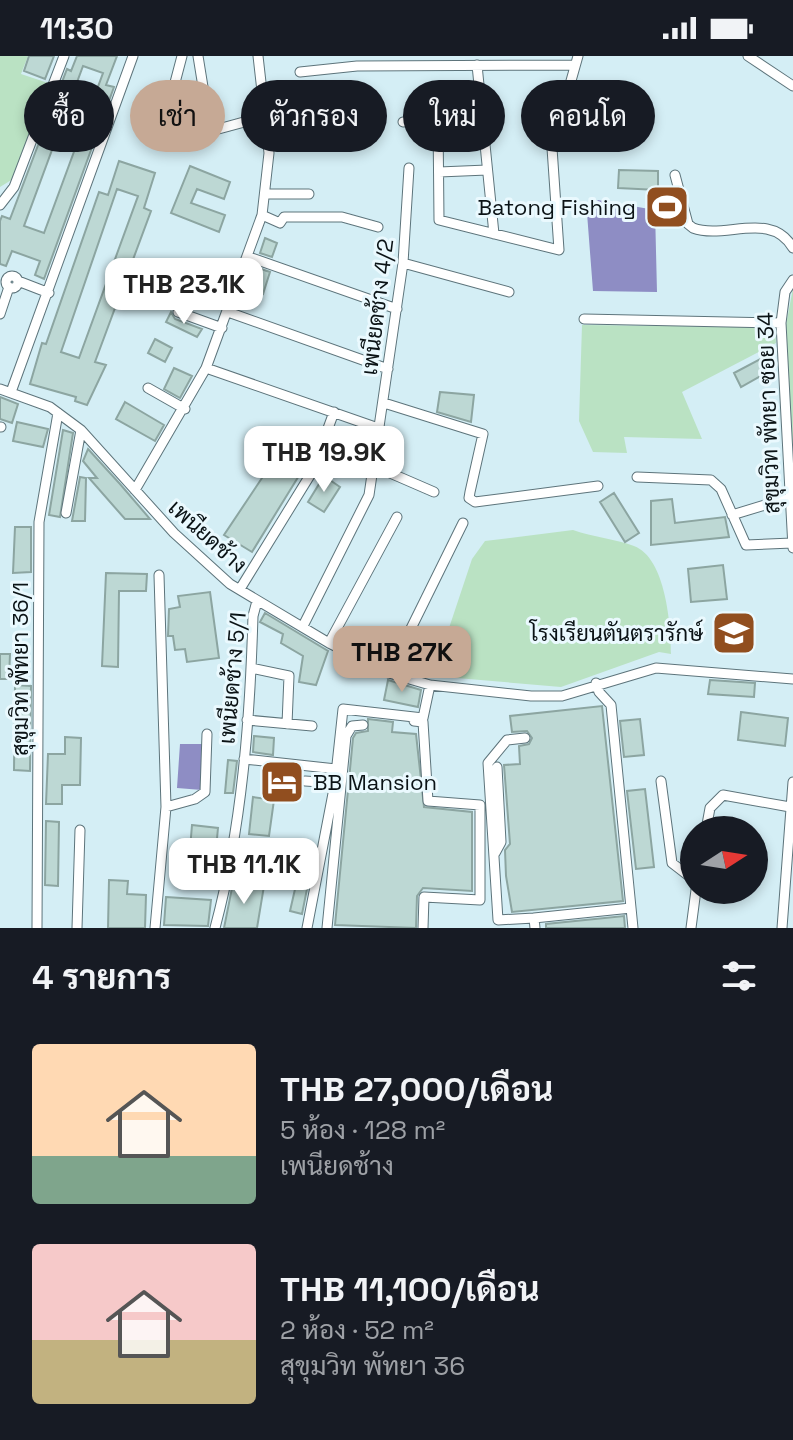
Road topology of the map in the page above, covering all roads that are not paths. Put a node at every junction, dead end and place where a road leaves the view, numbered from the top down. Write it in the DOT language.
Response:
graph roads {
  1 [pos="64,56"];
  2 [pos="133,56"];
  3 [pos="182,56"];
  4 [pos="198,56"];
  5 [pos="258,56"];
  6 [pos="748,56"];
  7 [pos="577,61"];
  8 [pos="477,65"];
  9 [pos="300,72"];
  10 [pos="176,80"];
  11 [pos="202,80"];
  12 [pos="261,80"];
  13 [pos="793,86"];
  14 [pos="268,152"];
  15 [pos="439,152"];
  16 [pos="409,168"];
  17 [pos="487,170"];
  18 [pos="439,172"];
  19 [pos="675,175"];
  20 [pos="266,194"];
  21 [pos="309,194"];
  22 [pos="0,205"];
  23 [pos="262,215"];
  24 [pos="378,227"];
  25 [pos="494,234"];
  26 [pos="793,248"];
  27 [pos="249,257"];
  28 [pos="403,263"];
  29 [pos="9,280"];
  30 [pos="793,280"];
  31 [pos="509,292"];
  32 [pos="49,293"];
  33 [pos="397,309"];
  34 [pos="178,312"];
  35 [pos="228,312"];
  36 [pos="0,314"];
  37 [pos="584,319"];
  38 [pos="781,323"];
  39 [pos="222,328"];
  40 [pos="206,368"];
  41 [pos="388,369"];
  42 [pos="148,388"];
  43 [pos="0,389"];
  44 [pos="11,392"];
  45 [pos="384,403"];
  46 [pos="185,409"];
  47 [pos="334,412"];
  48 [pos="58,413"];
  49 [pos="378,428"];
  50 [pos="81,430"];
  51 [pos="374,466"];
  52 [pos="637,477"];
  53 [pos="598,486"];
  54 [pos="135,490"];
  55 [pos="434,492"];
  56 [pos="788,498"];
  57 [pos="66,513"];
  58 [pos="732,515"];
  59 [pos="397,517"];
  60 [pos="463,523"];
  61 [pos="793,546"];
  62 [pos="159,575"];
  63 [pos="240,589"];
  64 [pos="257,601"];
  65 [pos="303,626"];
  66 [pos="329,643"];
  67 [pos="251,668"];
  68 [pos="389,673"];
  69 [pos="793,679"];
  70 [pos="596,683"];
  71 [pos="430,685"];
  72 [pos="247,720"];
  73 [pos="402,721"];
  74 [pos="287,724"];
  75 [pos="363,725"];
  76 [pos="312,726"];
  77 [pos="207,734"];
  78 [pos="525,738"];
  79 [pos="244,759"];
  80 [pos="497,767"];
  81 [pos="336,769"];
  82 [pos="305,781"];
  83 [pos="661,781"];
  84 [pos="793,782"];
  85 [pos="335,783"];
  86 [pos="166,807"];
  87 [pos="791,810"];
  88 [pos="709,816"];
  89 [pos="80,830"];
  90 [pos="495,853"];
  91 [pos="680,869"];
  92 [pos="694,904"];
  93 [pos="631,908"];
  94 [pos="535,923"];
  95 [pos="37,928"];
  96 [pos="77,928"];
  97 [pos="155,928"];
  98 [pos="215,928"];
  99 [pos="307,928"];
  100 [pos="327,928"];
  101 [pos="423,928"];
  102 [pos="633,928"];
  103 [pos="691,928"];
  104 [pos="782,928"];
  1 -- 22 [label="street"];
  2 -- 32 [label="street"];
  3 -- 10 [label="street"];
  4 -- 11 [label="street"];
  5 -- 12 [label="street"];
  6 -- 13 [label="street"];
  7 -- 8 [label="street"];
  7 -- 25 [label="street"];
  8 -- 9 [label="street"];
  8 -- 17 [label="street"];
  14 -- 20 [label="street"];
  15 -- 18 [label="street"];
  16 -- 28 [label="street, เพนียดช้าง 4/2"];
  17 -- 18 [label="street"];
  17 -- 25 [label="street"];
  18 -- 25 [label="street"];
  19 -- 26 [label="street"];
  20 -- 21 [label="street"];
  20 -- 23 [label="street"];
  23 -- 24 [label="street"];
  23 -- 27 [label="street"];
  27 -- 33 [label="street"];
  27 -- 35 [label="street"];
  28 -- 31 [label="street"];
  28 -- 33 [label="street, เพนียดช้าง 4/2"];
  29 -- 32 [label="street"];
  29 -- 36 [label="street"];
  30 -- 38 [label="street, สุขุมวิท พัทยา ซอย 34"];
  32 -- 44 [label="street"];
  33 -- 41 [label="street, เพนียดช้าง 4/2"];
  34 -- 39 [label="street"];
  35 -- 39 [label="street"];
  35 -- 41 [label="street"];
  37 -- 38 [label="street"];
  38 -- 56 [label="street, สุขุมวิท พัทยา ซอย 34"];
  39 -- 40 [label="street"];
  40 -- 46 [label="street"];
  40 -- 47 [label="street"];
  41 -- 45 [label="street, เพนียดช้าง 4/2"];
  42 -- 46 [label="street"];
  43 -- 44 [label="street, เพนียดช้าง"];
  44 -- 48 [label="street, เพนียดช้าง"];
  45 -- 49 [label="street, เพนียดช้าง 4/2"];
  45 -- 53 [label="street"];
  46 -- 54 [label="street"];
  47 -- 49 [label="street"];
  47 -- 63 [label="street"];
  48 -- 50 [label="street, เพนียดช้าง"];
  48 -- 95 [label="street, สุขุมวิท พัทยา 36/1"];
  49 -- 51 [label="street, เพนียดช้าง 4/2"];
  50 -- 54 [label="street, เพนียดช้าง"];
  50 -- 57 [label="street"];
  51 -- 55 [label="street"];
  51 -- 65 [label="street, เพนียดช้าง 4/2"];
  52 -- 58 [label="street"];
  54 -- 63 [label="street, เพนียดช้าง"];
  56 -- 58 [label="street"];
  56 -- 61 [label="street, สุขุมวิท พัทยา ซอย 34"];
  58 -- 61 [label="street"];
  59 -- 66 [label="street"];
  60 -- 68 [label="street"];
  62 -- 86 [label="street"];
  63 -- 64 [label="street, เพนียดช้าง"];
  64 -- 65 [label="street, เพนียดช้าง"];
  64 -- 67 [label="street, เพนียดช้าง 5/1"];
  65 -- 66 [label="street, เพนียดช้าง"];
  66 -- 68 [label="street, เพนียดช้าง"];
  67 -- 72 [label="street, เพนียดช้าง 5/1"];
  67 -- 74 [label="street"];
  68 -- 71 [label="street, เพนียดช้าง"];
  69 -- 70 [label="street, เพนียดช้าง"];
  70 -- 71 [label="street, เพนียดช้าง"];
  70 -- 93 [label="street"];
  71 -- 81 [label="street"];
  72 -- 74 [label="street"];
  72 -- 79 [label="street, เพนียดช้าง 5/1"];
  73 -- 101 [label="street"];
  74 -- 76 [label="street"];
  75 -- 100 [label="street"];
  77 -- 86 [label="street"];
  78 -- 90 [label="street"];
  79 -- 81 [label="street"];
  79 -- 98 [label="street, เพนียดช้าง 5/1"];
  80 -- 90 [label="street"];
  81 -- 85 [label="street"];
  82 -- 85 [label="street"];
  83 -- 91 [label="street"];
  84 -- 87 [label="street"];
  85 -- 99 [label="street"];
  86 -- 97 [label="street"];
  87 -- 88 [label="street"];
  87 -- 104 [label="street"];
  89 -- 96 [label="street"];
  90 -- 94 [label="street"];
  92 -- 103 [label="street"];
  93 -- 94 [label="street"];
  93 -- 102 [label="street"];
}
